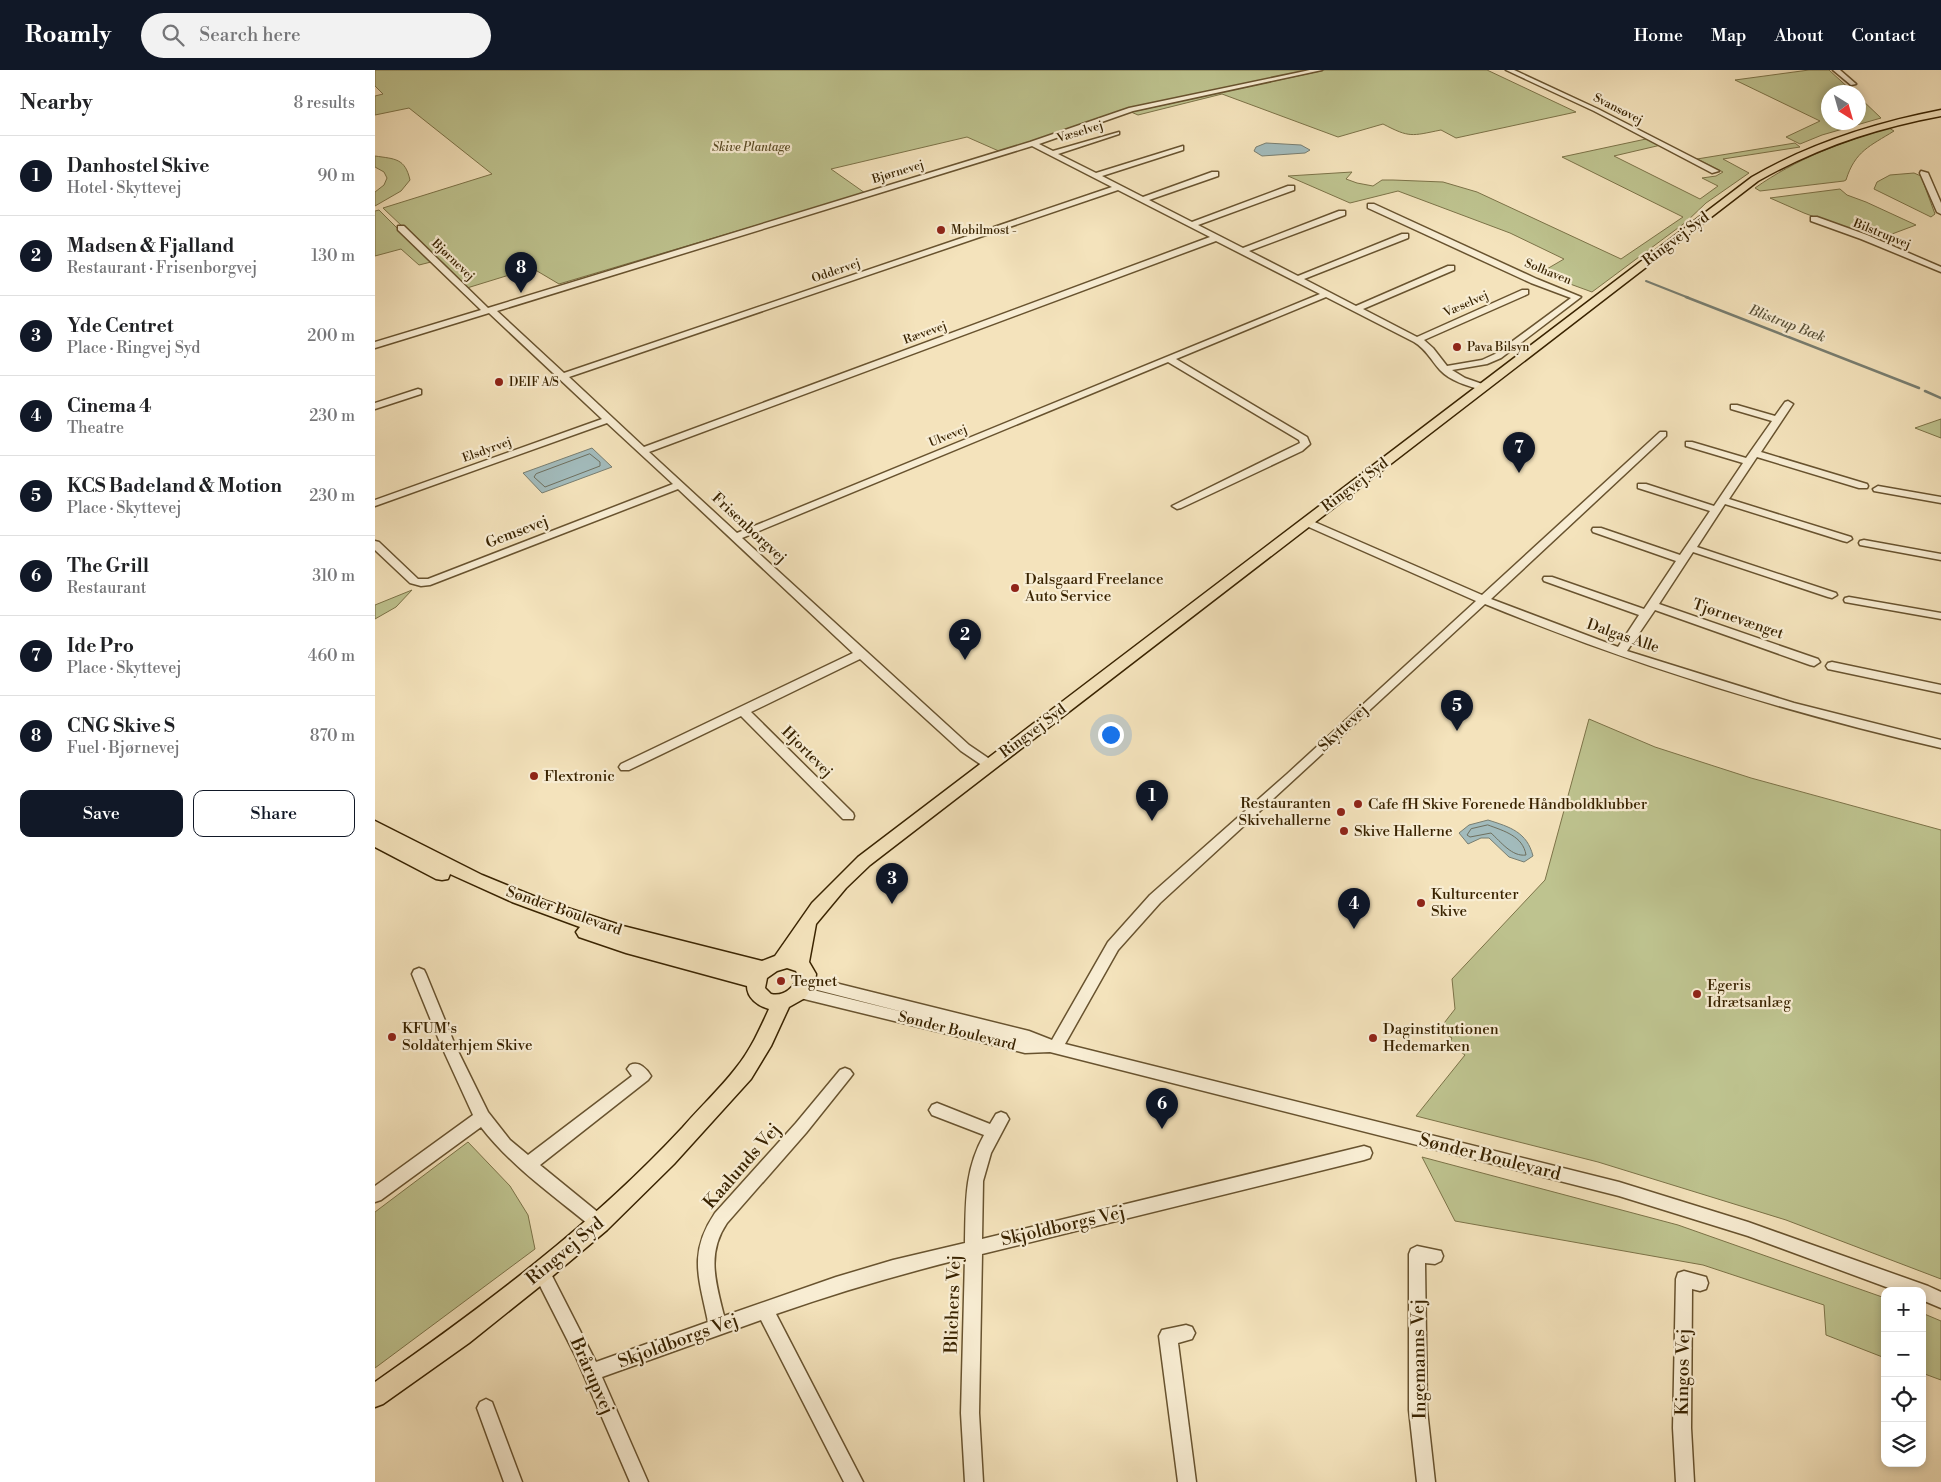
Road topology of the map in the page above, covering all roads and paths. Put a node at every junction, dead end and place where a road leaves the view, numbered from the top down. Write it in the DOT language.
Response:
graph roads {
  1 [pos="1319,70"];
  2 [pos="1509,70"];
  3 [pos="1836,70"];
  4 [pos="1853,84"];
  5 [pos="1941,113"];
  6 [pos="1117,133"];
  7 [pos="1033,144"];
  8 [pos="1180,148"];
  9 [pos="1051,154"];
  10 [pos="1715,171"];
  11 [pos="1924,173"];
  12 [pos="1215,174"];
  13 [pos="1095,176"];
  14 [pos="1118,188"];
  15 [pos="1291,188"];
  16 [pos="1142,200"];
  17 [pos="1371,206"];
  18 [pos="1941,212"];
  19 [pos="1342,213"];
  20 [pos="1814,219"];
  21 [pos="1191,225"];
  22 [pos="401,228"];
  23 [pos="1405,236"];
  24 [pos="1216,238"];
  25 [pos="1243,251"];
  26 [pos="1451,268"];
  27 [pos="1941,270"];
  28 [pos="1297,279"];
  29 [pos="1525,292"];
  30 [pos="1326,294"];
  31 [pos="1356,309"];
  32 [pos="489,310"];
  33 [pos="1417,340"];
  34 [pos="375,345"];
  35 [pos="1169,359"];
  36 [pos="1444,369"];
  37 [pos="561,377"];
  38 [pos="1482,388"];
  39 [pos="418,392"];
  40 [pos="1788,404"];
  41 [pos="375,406"];
  42 [pos="1734,407"];
  43 [pos="608,420"];
  44 [pos="1777,420"];
  45 [pos="1663,434"];
  46 [pos="1689,444"];
  47 [pos="643,451"];
  48 [pos="1752,457"];
  49 [pos="680,485"];
  50 [pos="1642,486"];
  51 [pos="1863,486"];
  52 [pos="1878,489"];
  53 [pos="1723,500"];
  54 [pos="1941,500"];
  55 [pos="375,503"];
  56 [pos="1177,506"];
  57 [pos="1717,510"];
  58 [pos="1306,522"];
  59 [pos="1597,530"];
  60 [pos="736,537"];
  61 [pos="1847,539"];
  62 [pos="1864,543"];
  63 [pos="375,544"];
  64 [pos="1691,548"];
  65 [pos="1941,557"];
  66 [pos="1683,560"];
  67 [pos="1548,579"];
  68 [pos="1832,595"];
  69 [pos="1482,599"];
  70 [pos="1849,600"];
  71 [pos="1649,610"];
  72 [pos="1941,616"];
  73 [pos="1621,651"];
  74 [pos="861,654"];
  75 [pos="1814,662"];
  76 [pos="1832,666"];
  77 [pos="1941,689"];
  78 [pos="743,711"];
  79 [pos="1941,744"];
  80 [pos="989,764"];
  81 [pos="625,767"];
  82 [pos="848,816"];
  83 [pos="375,827"];
  84 [pos="375,840"];
  85 [pos="790,963"];
  86 [pos="419,974"];
  87 [pos="759,975"];
  88 [pos="804,987"];
  89 [pos="775,1001"];
  90 [pos="1055,1048"];
  91 [pos="635,1069"];
  92 [pos="845,1074"];
  93 [pos="937,1110"];
  94 [pos="482,1117"];
  95 [pos="1364,1153"];
  96 [pos="527,1165"];
  97 [pos="375,1196"];
  98 [pos="599,1223"];
  99 [pos="974,1247"];
  100 [pos="1435,1256"];
  101 [pos="541,1272"];
  102 [pos="1701,1284"];
  103 [pos="1908,1287"];
  104 [pos="1926,1294"];
  105 [pos="1941,1300"];
  106 [pos="765,1310"];
  107 [pos="718,1327"];
  108 [pos="1186,1333"];
  109 [pos="591,1372"];
  110 [pos="375,1396"];
  111 [pos="486,1408"];
  112 [pos="513,1482"];
  113 [pos="639,1482"];
  114 [pos="854,1482"];
  115 [pos="974,1482"];
  116 [pos="1187,1482"];
  117 [pos="1426,1482"];
  118 [pos="1685,1482"];
  1 -- 7 [label="street, Bjørnevej"];
  2 -- 10 [label="street, Svansøvej"];
  3 -- 4 [label="street"];
  5 -- 38 [label="main road, Ringvej Syd"];
  6 -- 9 [label="street, Væselvej"];
  7 -- 9 [label="street, Væselvej"];
  7 -- 32 [label="street, Bjørnevej"];
  8 -- 13 [label="street"];
  9 -- 13 [label="street, Væselvej"];
  11 -- 18 [label="street"];
  12 -- 16 [label="street"];
  13 -- 14 [label="street, Væselvej"];
  14 -- 16 [label="street, Væselvej"];
  14 -- 37 [label="street, Oddervej"];
  15 -- 21 [label="street"];
  16 -- 21 [label="street, Væselvej"];
  17 -- 36 [label="street, Solhaven"];
  19 -- 25 [label="street"];
  20 -- 27 [label="street, Bilstrupvej"];
  21 -- 24 [label="street, Væselvej"];
  22 -- 32 [label="street, Bjørnevej"];
  23 -- 28 [label="street"];
  24 -- 25 [label="street, Væselvej"];
  24 -- 47 [label="street, Rævevej"];
  25 -- 28 [label="street, Væselvej"];
  26 -- 31 [label="street"];
  28 -- 30 [label="street, Væselvej"];
  29 -- 33 [label="street, Væselvej"];
  30 -- 31 [label="street, Væselvej"];
  30 -- 35 [label="street, Ulvevej"];
  31 -- 33 [label="street, Væselvej"];
  32 -- 34 [label="street, Bjørnevej"];
  32 -- 37 [label="street, Frisenborgvej"];
  33 -- 36 [label="street, Væselvej"];
  35 -- 56 [label="street"];
  35 -- 60 [label="street, Ulvevej"];
  36 -- 38 [label="street, Væselvej"];
  37 -- 43 [label="street, Frisenborgvej"];
  38 -- 58 [label="main road, Ringvej Syd"];
  39 -- 41 [label="street"];
  40 -- 44 [label="street"];
  42 -- 44 [label="street"];
  43 -- 47 [label="street, Frisenborgvej"];
  43 -- 55 [label="street, Elsdyrvej"];
  44 -- 48 [label="street"];
  45 -- 69 [label="street, Skyttevej"];
  46 -- 48 [label="street"];
  47 -- 49 [label="street, Frisenborgvej"];
  48 -- 51 [label="street"];
  48 -- 53 [label="street"];
  49 -- 60 [label="street, Frisenborgvej"];
  49 -- 63 [label="street, Gemsevej"];
  50 -- 57 [label="street"];
  52 -- 54 [label="street"];
  53 -- 57 [label="street"];
  53 -- 61 [label="street"];
  57 -- 64 [label="street"];
  58 -- 69 [label="street, Dalgas Alle"];
  58 -- 80 [label="main road, Ringvej Syd"];
  59 -- 66 [label="street"];
  60 -- 74 [label="street, Frisenborgvej"];
  62 -- 65 [label="street"];
  64 -- 66 [label="street"];
  64 -- 68 [label="street"];
  66 -- 71 [label="street"];
  67 -- 71 [label="street, Tjørnevænget"];
  69 -- 73 [label="street, Dalgas Alle"];
  69 -- 90 [label="street, Skyttevej"];
  70 -- 72 [label="street"];
  71 -- 73 [label="street"];
  71 -- 75 [label="street, Tjørnevænget"];
  73 -- 79 [label="street, Dalgas Alle"];
  74 -- 78 [label="street"];
  74 -- 80 [label="street, Frisenborgvej"];
  76 -- 77 [label="street"];
  78 -- 81 [label="street"];
  78 -- 82 [label="street, Hjortevej"];
  80 -- 85 [label="main road, Ringvej Syd"];
  83 -- 87 [label="main road, Sønder Boulevard"];
  84 -- 87 [label="main road, Sønder Boulevard"];
  85 -- 87 [label="main road"];
  85 -- 88 [label="main road"];
  86 -- 94 [label="street"];
  87 -- 89 [label="main road"];
  88 -- 89 [label="main road"];
  88 -- 90 [label="street, Sønder Boulevard"];
  89 -- 98 [label="main road, Ringvej Syd"];
  90 -- 103 [label="street, Sønder Boulevard"];
  91 -- 96 [label="street"];
  92 -- 107 [label="street, Kaalunds Vej"];
  93 -- 99 [label="street, Blichers Vej"];
  94 -- 96 [label="street"];
  94 -- 97 [label="street"];
  95 -- 99 [label="street, Skjoldborgs Vej"];
  96 -- 98 [label="street"];
  98 -- 101 [label="main road, Ringvej Syd"];
  99 -- 106 [label="street, Skjoldborgs Vej"];
  99 -- 115 [label="street, Blichers Vej"];
  100 -- 117 [label="street, Ingemanns Vej"];
  101 -- 109 [label="street, Brårupvej"];
  101 -- 110 [label="main road, Ringvej Syd"];
  102 -- 118 [label="street, Kingos Vej"];
  104 -- 105 [label="street"];
  106 -- 107 [label="street, Skjoldborgs Vej"];
  106 -- 114 [label="street"];
  107 -- 109 [label="street, Skjoldborgs Vej"];
  108 -- 116 [label="street"];
  109 -- 113 [label="street, Brårupvej"];
  111 -- 112 [label="street"];
}
